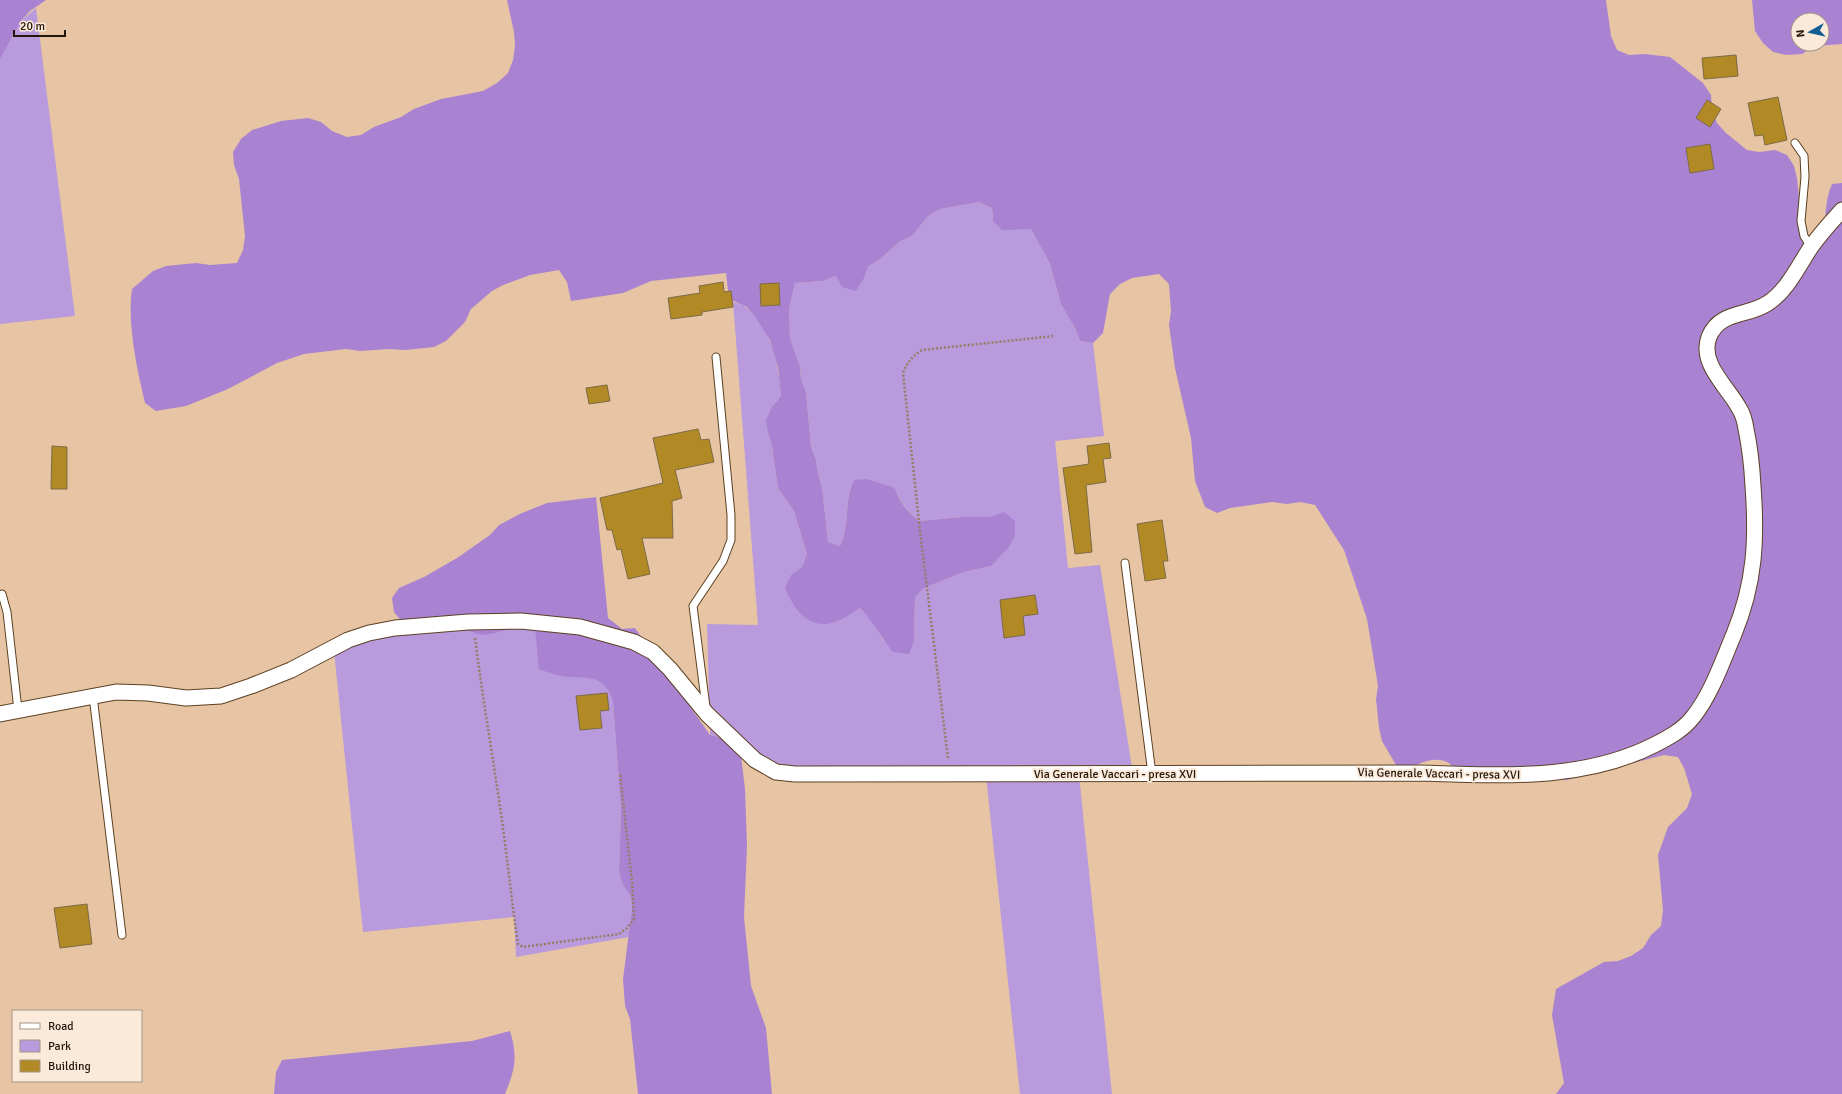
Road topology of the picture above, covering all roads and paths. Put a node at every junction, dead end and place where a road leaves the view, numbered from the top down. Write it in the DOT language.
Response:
graph roads {
  1 [pos="1795,143"];
  2 [pos="1842,210"];
  3 [pos="1811,247"];
  4 [pos="1054,336"];
  5 [pos="716,356"];
  6 [pos="1125,563"];
  7 [pos="2,594"];
  8 [pos="473,622"];
  9 [pos="93,696"];
  10 [pos="18,710"];
  11 [pos="0,714"];
  12 [pos="707,714"];
  13 [pos="620,773"];
  14 [pos="1152,774"];
  15 [pos="949,775"];
  16 [pos="122,936"];
  1 -- 3 [label="lane"];
  2 -- 3 [label="street, Via Generale Vaccari - presa XVI"];
  3 -- 14 [label="street, Via Generale Vaccari - presa XVI"];
  4 -- 15 [label="path"];
  5 -- 12 [label="lane"];
  6 -- 14 [label="lane"];
  7 -- 10 [label="lane"];
  8 -- 9 [label="street, Via Generale Vaccari - presa XVI"];
  8 -- 12 [label="street, Via Generale Vaccari - presa XVI"];
  8 -- 13 [label="path"];
  9 -- 10 [label="street, Via Generale Vaccari - presa XVI"];
  9 -- 16 [label="lane"];
  10 -- 11 [label="street, Via Generale Vaccari - presa XVI"];
  12 -- 15 [label="street, Via Generale Vaccari - presa XVI"];
  14 -- 15 [label="street, Via Generale Vaccari - presa XVI"];
}
